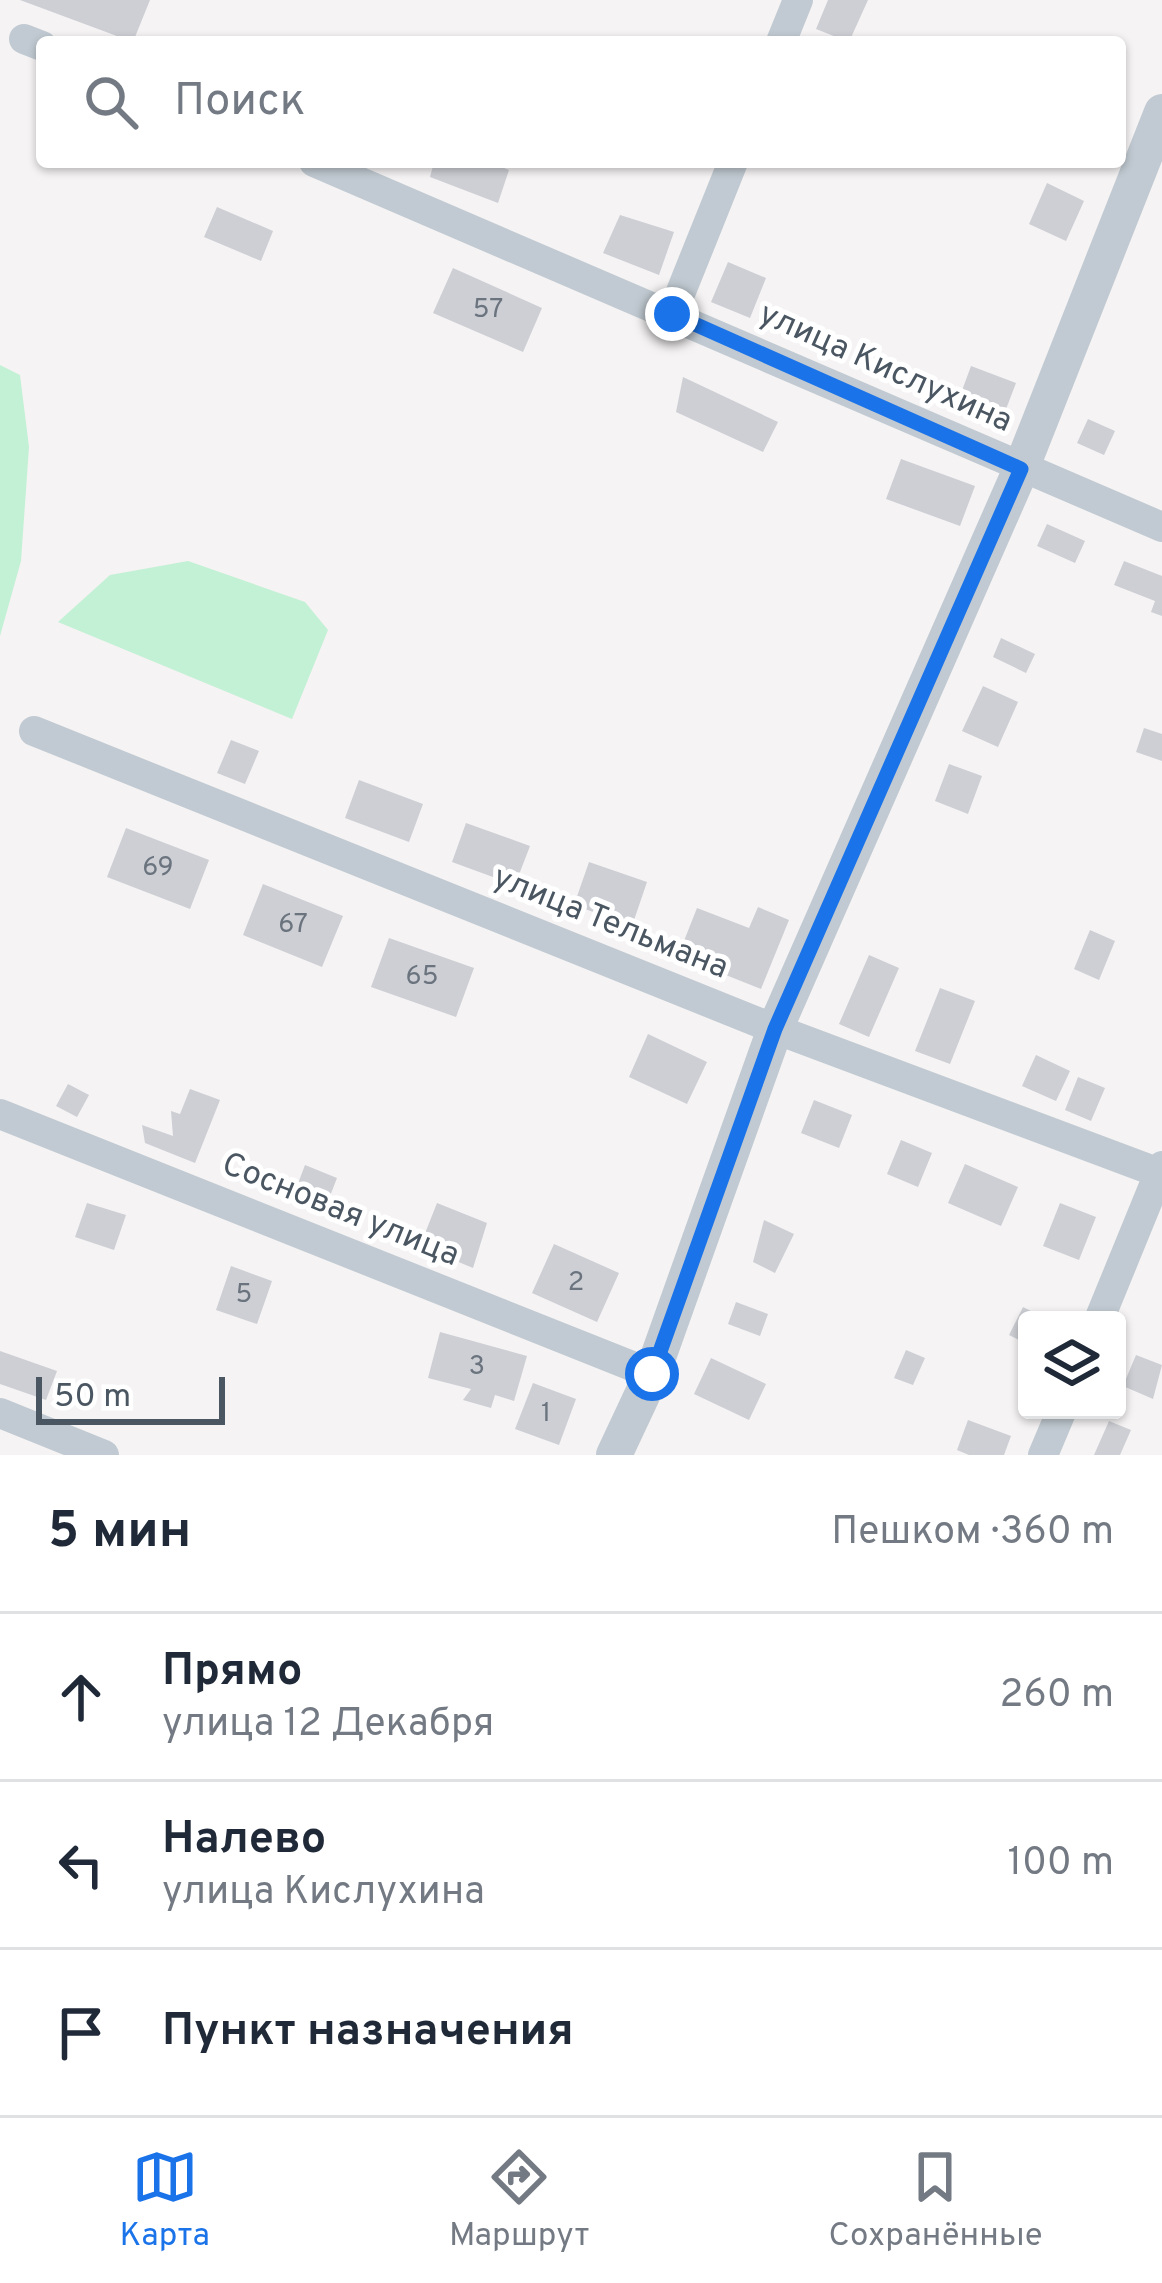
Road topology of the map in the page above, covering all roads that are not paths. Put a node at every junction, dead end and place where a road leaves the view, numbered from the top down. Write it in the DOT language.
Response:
graph roads {
  1 [pos="798,0"];
  2 [pos="783,36"];
  3 [pos="1162,112"];
  4 [pos="328,168"];
  5 [pos="731,168"];
  6 [pos="672,314"];
  7 [pos="1021,469"];
  8 [pos="1162,527"];
  9 [pos="34,731"];
  10 [pos="775,1029"];
  11 [pos="0,1114"];
  12 [pos="1161,1171"];
  13 [pos="1103,1311"];
  14 [pos="652,1374"];
  15 [pos="0,1413"];
  16 [pos="1058,1419"];
  17 [pos="104,1455"];
  18 [pos="614,1455"];
  19 [pos="1043,1455"];
  1 -- 2 [label="street"];
  3 -- 7 [label="street"];
  4 -- 6 [label="street, улица Кислухина"];
  5 -- 6 [label="street"];
  6 -- 7 [label="street, улица Кислухина"];
  7 -- 8 [label="street, улица Кислухина"];
  7 -- 10 [label="street"];
  9 -- 10 [label="street, улица Тельмана"];
  10 -- 12 [label="street, улица Тельмана"];
  10 -- 14 [label="street"];
  11 -- 14 [label="street, Сосновая улица"];
  12 -- 13 [label="street"];
  14 -- 18 [label="street"];
  15 -- 17 [label="street"];
  16 -- 19 [label="street"];
}
